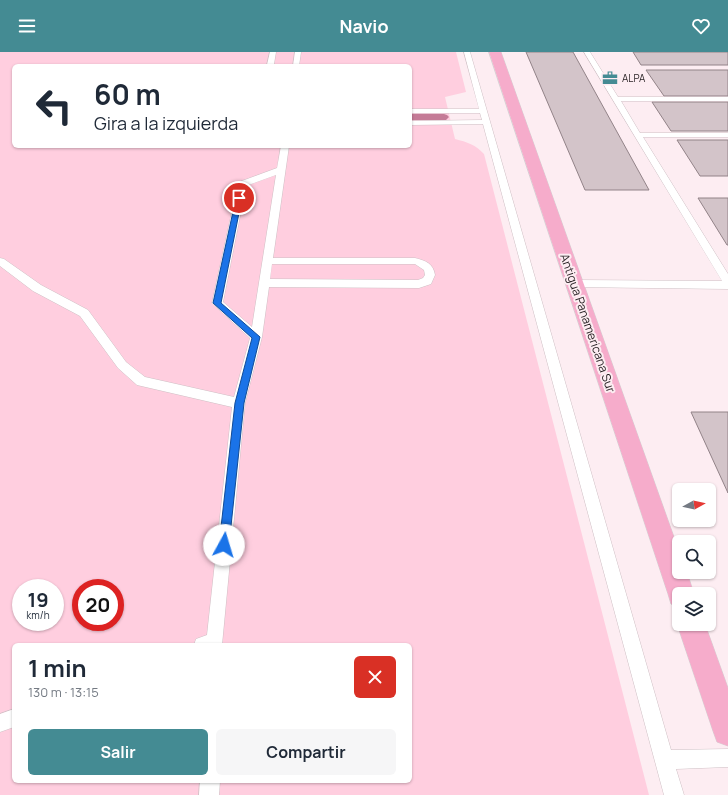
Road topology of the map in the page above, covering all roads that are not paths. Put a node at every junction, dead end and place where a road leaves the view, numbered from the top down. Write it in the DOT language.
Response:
graph roads {
  1 [pos="273,52"];
  2 [pos="298,52"];
  3 [pos="467,52"];
  4 [pos="495,52"];
  5 [pos="587,52"];
  6 [pos="270,64"];
  7 [pos="296,64"];
  8 [pos="616,99"];
  9 [pos="728,99"];
  10 [pos="412,111"];
  11 [pos="485,116"];
  12 [pos="412,123"];
  13 [pos="639,135"];
  14 [pos="728,135"];
  15 [pos="286,148"];
  16 [pos="281,170"];
  17 [pos="0,261"];
  18 [pos="268,261"];
  19 [pos="264,284"];
  20 [pos="574,284"];
  21 [pos="728,284"];
  22 [pos="256,337"];
  23 [pos="239,403"];
  24 [pos="679,587"];
  25 [pos="693,631"];
  26 [pos="210,643"];
  27 [pos="12,719"];
  28 [pos="0,723"];
  29 [pos="728,731"];
  30 [pos="728,758"];
  31 [pos="664,760"];
  32 [pos="210,783"];
  33 [pos="209,795"];
  34 [pos="674,795"];
  1 -- 6 [label="lane"];
  2 -- 7 [label="lane"];
  3 -- 11 [label="lane"];
  4 -- 20 [label="main road, Antigua Panamericana Sur"];
  5 -- 8 [label="lane"];
  8 -- 9 [label="lane"];
  8 -- 13 [label="lane"];
  10 -- 11 [label="lane"];
  11 -- 12 [label="lane"];
  11 -- 31 [label="lane"];
  13 -- 14 [label="lane"];
  13 -- 21 [label="lane"];
  15 -- 16 [label="lane"];
  16 -- 18 [label="lane"];
  16 -- 22 [label="lane"];
  17 -- 23 [label="lane"];
  18 -- 19 [label="lane"];
  18 -- 19 [label="lane"];
  19 -- 22 [label="lane"];
  20 -- 21 [label="lane"];
  20 -- 24 [label="main road, Antigua Panamericana Sur"];
  22 -- 23 [label="lane"];
  23 -- 26 [label="lane"];
  25 -- 29 [label="main road"];
  27 -- 28 [label="lane"];
  30 -- 31 [label="lane"];
  31 -- 34 [label="lane"];
  32 -- 33 [label="lane"];
}
